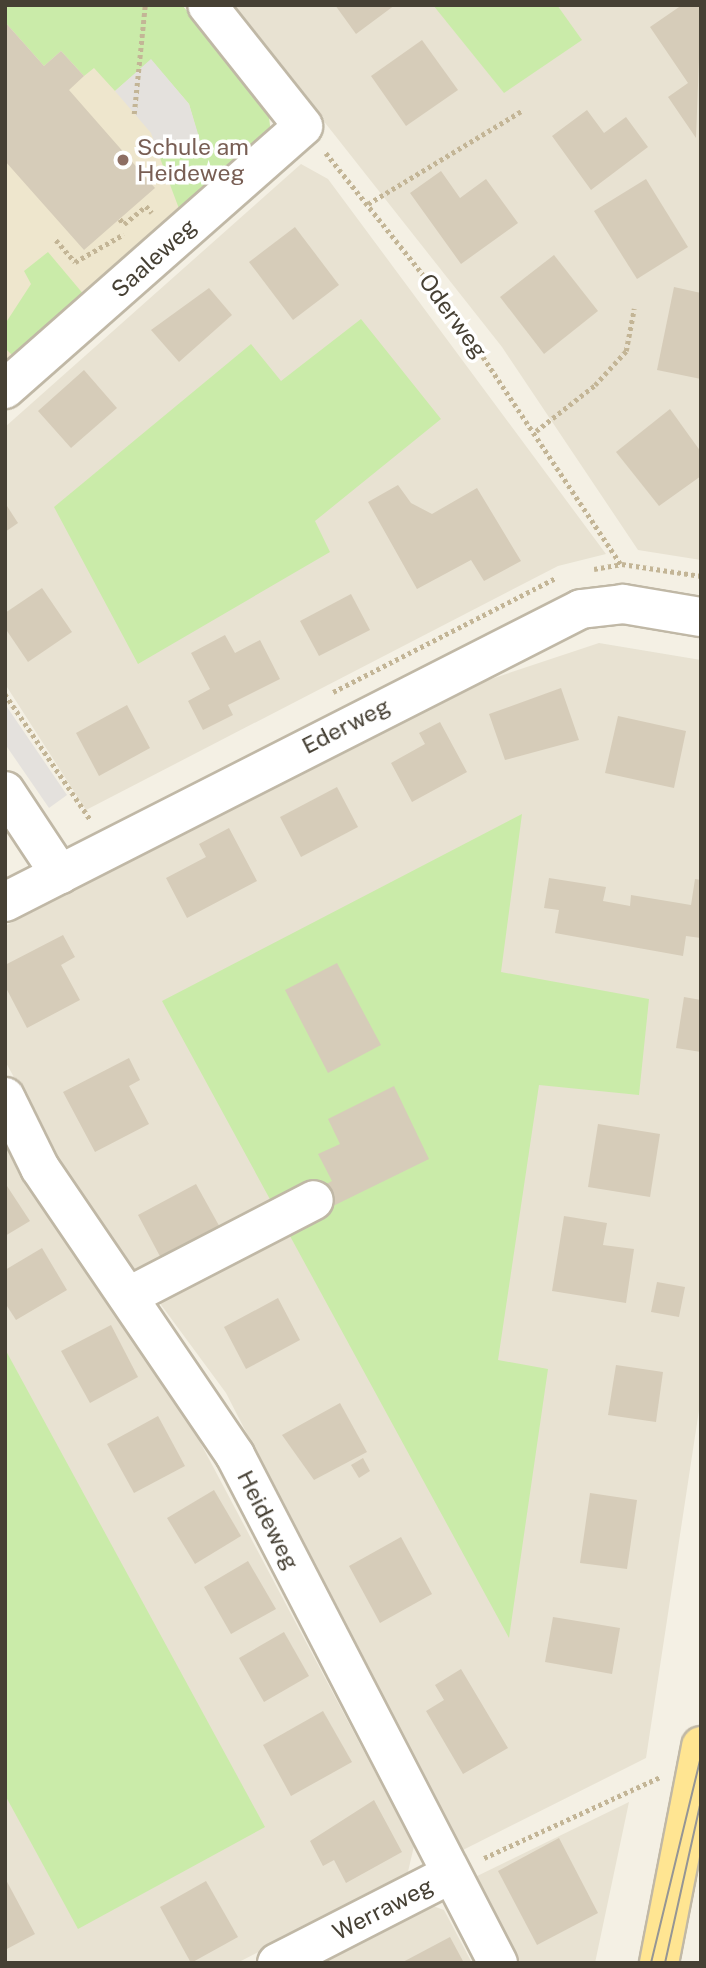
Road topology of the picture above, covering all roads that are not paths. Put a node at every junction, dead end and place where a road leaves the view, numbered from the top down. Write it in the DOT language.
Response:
graph roads {
  1 [pos="207,5"];
  2 [pos="5,389"];
  3 [pos="701,617"];
  4 [pos="5,791"];
  5 [pos="60,874"];
  6 [pos="5,902"];
  7 [pos="5,1097"];
  8 [pos="314,1200"];
  9 [pos="130,1296"];
  10 [pos="699,1756"];
  11 [pos="451,1874"];
  12 [pos="277,1963"];
  13 [pos="498,1963"];
  14 [pos="659,1963"];
  1 -- 2 [label="street, Saaleweg"];
  3 -- 5 [label="street, Ederweg"];
  4 -- 5 [label="street"];
  5 -- 6 [label="street, Ederweg"];
  7 -- 9 [label="street, Heideweg"];
  8 -- 9 [label="street"];
  9 -- 11 [label="street, Heideweg"];
  10 -- 14 [label="main road"];
  11 -- 12 [label="street, Werraweg"];
  11 -- 13 [label="street, Heideweg"];
}
